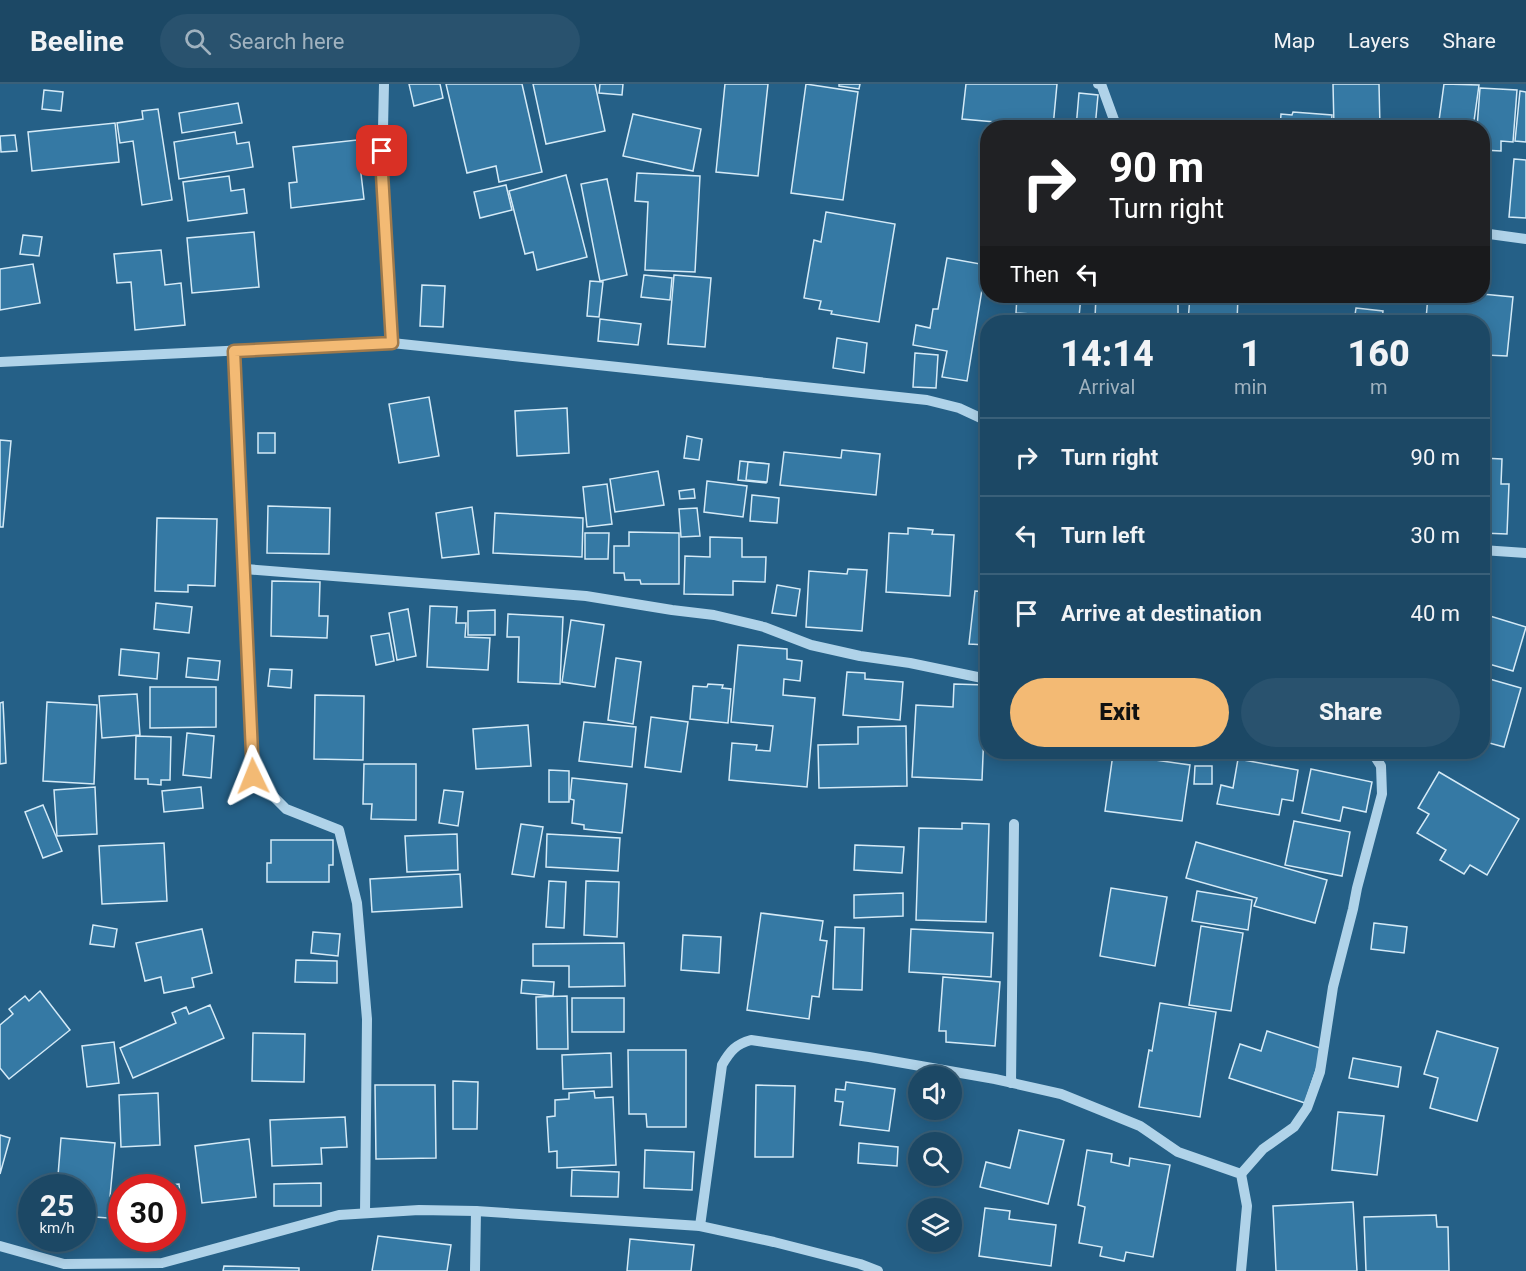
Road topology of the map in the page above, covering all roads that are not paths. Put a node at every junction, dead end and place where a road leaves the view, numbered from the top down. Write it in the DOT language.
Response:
graph roads {
  1 [pos="384,84"];
  2 [pos="1098,84"];
  3 [pos="1114,120"];
  4 [pos="1490,233"];
  5 [pos="1526,239"];
  6 [pos="392,343"];
  7 [pos="234,351"];
  8 [pos="0,362"];
  9 [pos="980,417"];
  10 [pos="1490,551"];
  11 [pos="1526,553"];
  12 [pos="245,569"];
  13 [pos="980,678"];
  14 [pos="1376,759"];
  15 [pos="1014,824"];
  16 [pos="1011,1083"];
  17 [pos="1241,1174"];
  18 [pos="476,1211"];
  19 [pos="365,1213"];
  20 [pos="700,1226"];
  21 [pos="0,1246"];
  22 [pos="67,1268"];
  23 [pos="475,1271"];
  24 [pos="878,1271"];
  25 [pos="1241,1271"];
  1 -- 6 [label="street"];
  2 -- 3 [label="street"];
  4 -- 5 [label="street"];
  6 -- 7 [label="street"];
  6 -- 9 [label="street"];
  7 -- 8 [label="street"];
  7 -- 12 [label="street"];
  10 -- 11 [label="street"];
  12 -- 13 [label="street"];
  12 -- 19 [label="street"];
  14 -- 17 [label="street"];
  15 -- 16 [label="street"];
  16 -- 17 [label="street"];
  16 -- 20 [label="street"];
  17 -- 25 [label="street"];
  18 -- 19 [label="street"];
  18 -- 20 [label="street"];
  18 -- 23 [label="street"];
  19 -- 22 [label="street"];
  20 -- 24 [label="street"];
  21 -- 22 [label="street"];
}
